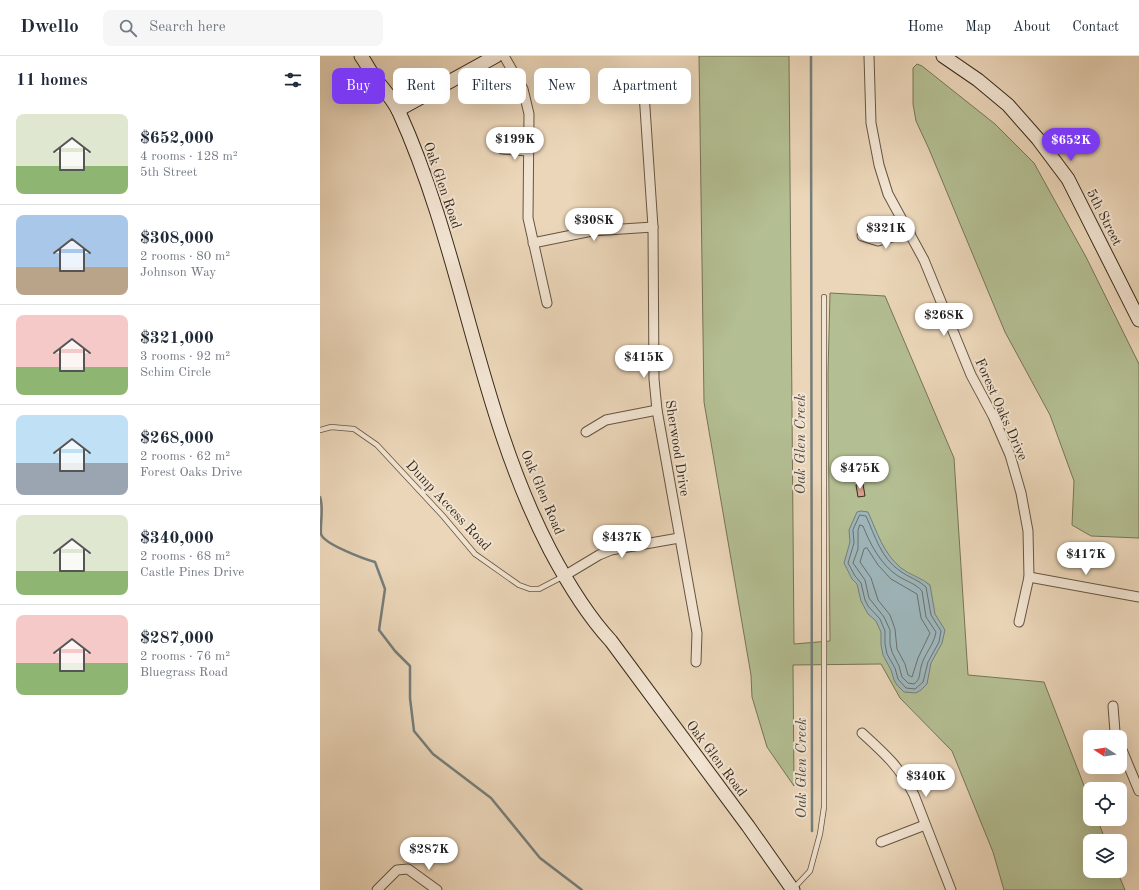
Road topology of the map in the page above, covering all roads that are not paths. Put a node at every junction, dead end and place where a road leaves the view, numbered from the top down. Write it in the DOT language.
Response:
graph roads {
  1 [pos="361,56"];
  2 [pos="496,56"];
  3 [pos="504,56"];
  4 [pos="869,56"];
  5 [pos="943,56"];
  6 [pos="645,104"];
  7 [pos="398,110"];
  8 [pos="502,149"];
  9 [pos="528,151"];
  10 [pos="653,227"];
  11 [pos="910,232"];
  12 [pos="862,236"];
  13 [pos="533,243"];
  14 [pos="824,297"];
  15 [pos="547,303"];
  16 [pos="1139,320"];
  17 [pos="657,410"];
  18 [pos="320,430"];
  19 [pos="586,432"];
  20 [pos="679,538"];
  21 [pos="564,576"];
  22 [pos="1029,577"];
  23 [pos="1139,597"];
  24 [pos="1019,622"];
  25 [pos="696,662"];
  26 [pos="1113,706"];
  27 [pos="1115,730"];
  28 [pos="862,733"];
  29 [pos="1127,761"];
  30 [pos="1139,791"];
  31 [pos="925,825"];
  32 [pos="881,842"];
  33 [pos="377,890"];
  34 [pos="437,890"];
  35 [pos="793,890"];
  36 [pos="951,890"];
  1 -- 7 [label="main road, Oak Glen Road"];
  2 -- 7 [label="main road"];
  3 -- 9 [label="street"];
  4 -- 11 [label="street, Forest Oaks Drive"];
  5 -- 16 [label="main road, 5th Street"];
  6 -- 10 [label="street, Sherwood Drive"];
  7 -- 21 [label="main road, Oak Glen Road"];
  8 -- 9 [label="street"];
  9 -- 13 [label="street"];
  10 -- 13 [label="street"];
  10 -- 17 [label="street, Sherwood Drive"];
  11 -- 12 [label="street"];
  11 -- 22 [label="street, Forest Oaks Drive"];
  13 -- 15 [label="street"];
  14 -- 35 [label="lane"];
  17 -- 19 [label="street"];
  17 -- 20 [label="street, Sherwood Drive"];
  18 -- 21 [label="lane, Dump Access Road"];
  20 -- 21 [label="street"];
  20 -- 25 [label="street, Sherwood Drive"];
  21 -- 35 [label="main road, Oak Glen Road"];
  22 -- 23 [label="street"];
  22 -- 24 [label="street, Forest Oaks Drive"];
  26 -- 27 [label="street"];
  28 -- 31 [label="street"];
  29 -- 30 [label="street"];
  31 -- 32 [label="street"];
  31 -- 36 [label="street"];
  33 -- 34 [label="street"];
}
